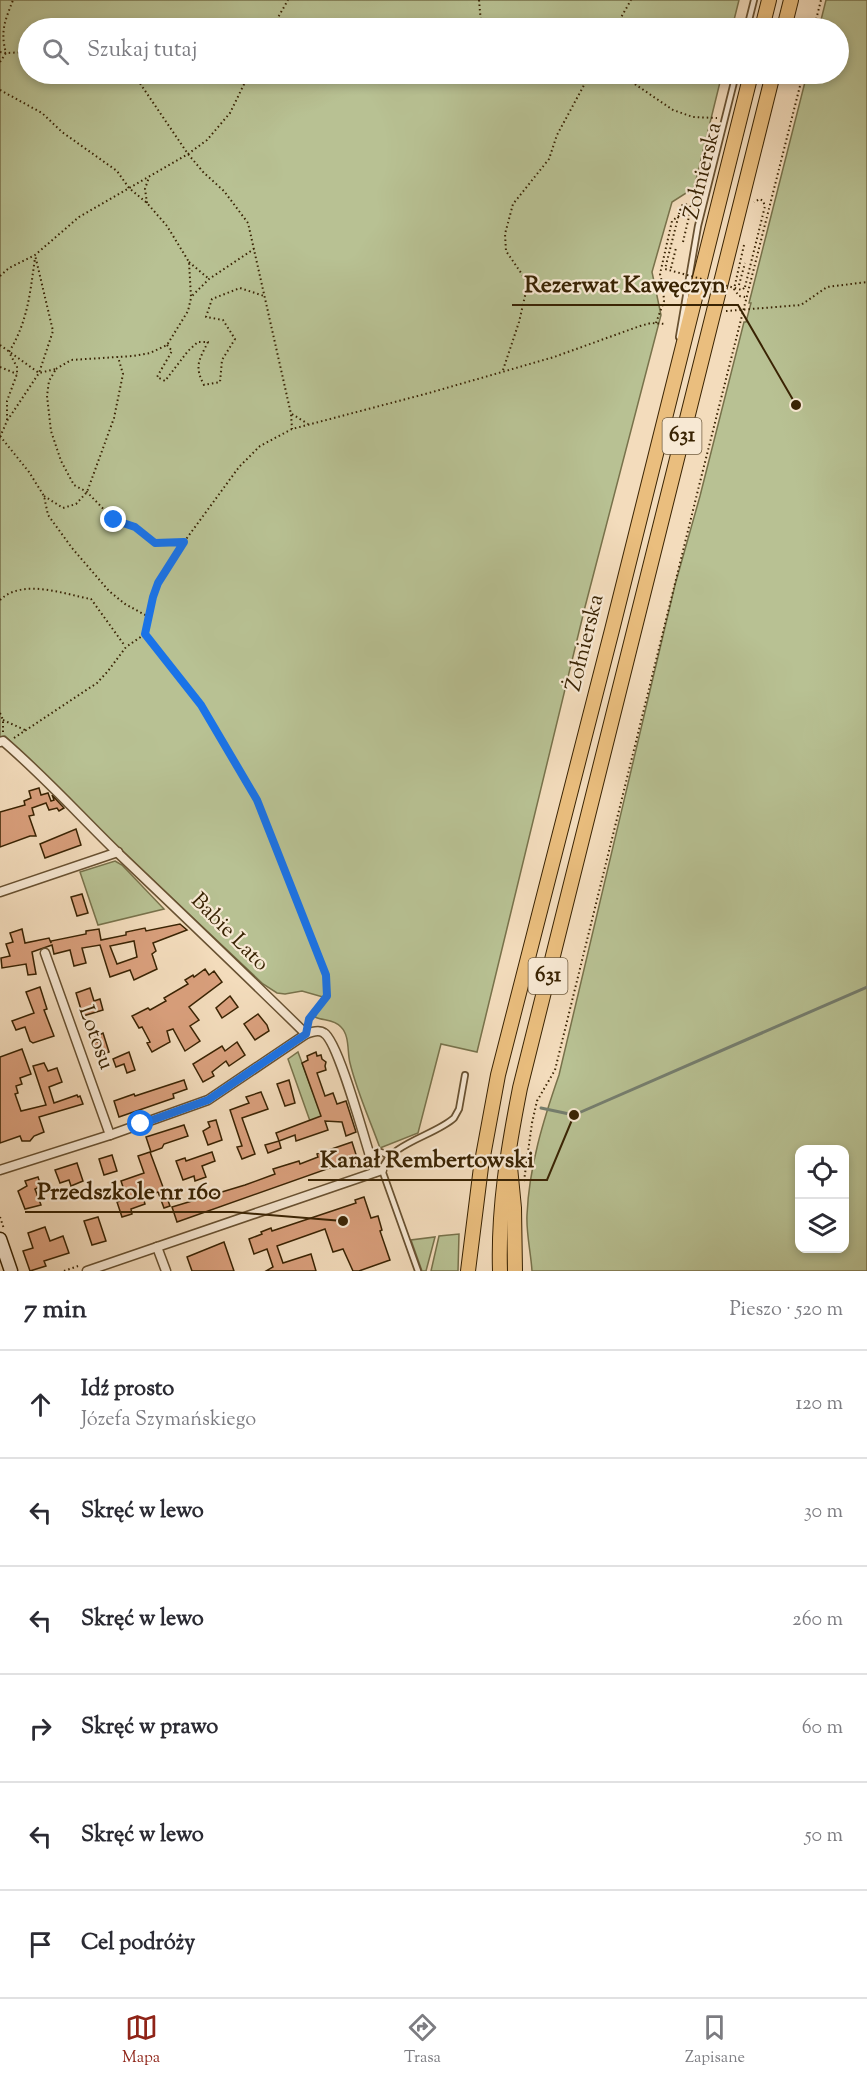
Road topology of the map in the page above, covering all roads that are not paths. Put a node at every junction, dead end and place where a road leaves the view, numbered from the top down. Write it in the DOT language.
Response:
graph roads {
  1 [pos="754,0"];
  2 [pos="769,0"];
  3 [pos="791,0"];
  4 [pos="750,18"];
  5 [pos="764,18"];
  6 [pos="786,18"];
  7 [pos="734,84"];
  8 [pos="747,84"];
  9 [pos="771,84"];
  10 [pos="671,387"];
  11 [pos="2,741"];
  12 [pos="118,852"];
  13 [pos="0,892"];
  14 [pos="45,953"];
  15 [pos="306,1034"];
  16 [pos="465,1076"];
  17 [pos="110,1135"];
  18 [pos="508,1153"];
  19 [pos="389,1156"];
  20 [pos="370,1157"];
  21 [pos="0,1170"];
  22 [pos="379,1171"];
  23 [pos="474,1224"];
  24 [pos="0,1239"];
  25 [pos="157,1247"];
  26 [pos="11,1271"];
  27 [pos="87,1271"];
  28 [pos="166,1271"];
  29 [pos="418,1271"];
  30 [pos="468,1271"];
  31 [pos="478,1271"];
  32 [pos="500,1271"];
  33 [pos="515,1271"];
  1 -- 4 [label="lane"];
  2 -- 5 [label="main road"];
  3 -- 6 [label="main road"];
  7 -- 10 [label="lane"];
  8 -- 10 [label="main road, Żołnierska / 631"];
  9 -- 18 [label="main road, Żołnierska / 631"];
  10 -- 23 [label="main road, Żołnierska / 631"];
  11 -- 12 [label="street, Babie Lato"];
  12 -- 13 [label="street"];
  12 -- 15 [label="street, Babie Lato"];
  14 -- 17 [label="street, Lotosu"];
  15 -- 17 [label="street"];
  15 -- 20 [label="street, Babie Lato"];
  16 -- 19 [label="lane"];
  17 -- 21 [label="street"];
  18 -- 32 [label="main road, 631"];
  18 -- 33 [label="main road"];
  19 -- 20 [label="lane"];
  19 -- 22 [label="lane"];
  20 -- 22 [label="street, Babie Lato"];
  22 -- 25 [label="street"];
  22 -- 29 [label="lane"];
  23 -- 30 [label="main road"];
  23 -- 31 [label="main road, 631"];
  24 -- 26 [label="street"];
  25 -- 27 [label="street"];
  25 -- 28 [label="street"];
}
